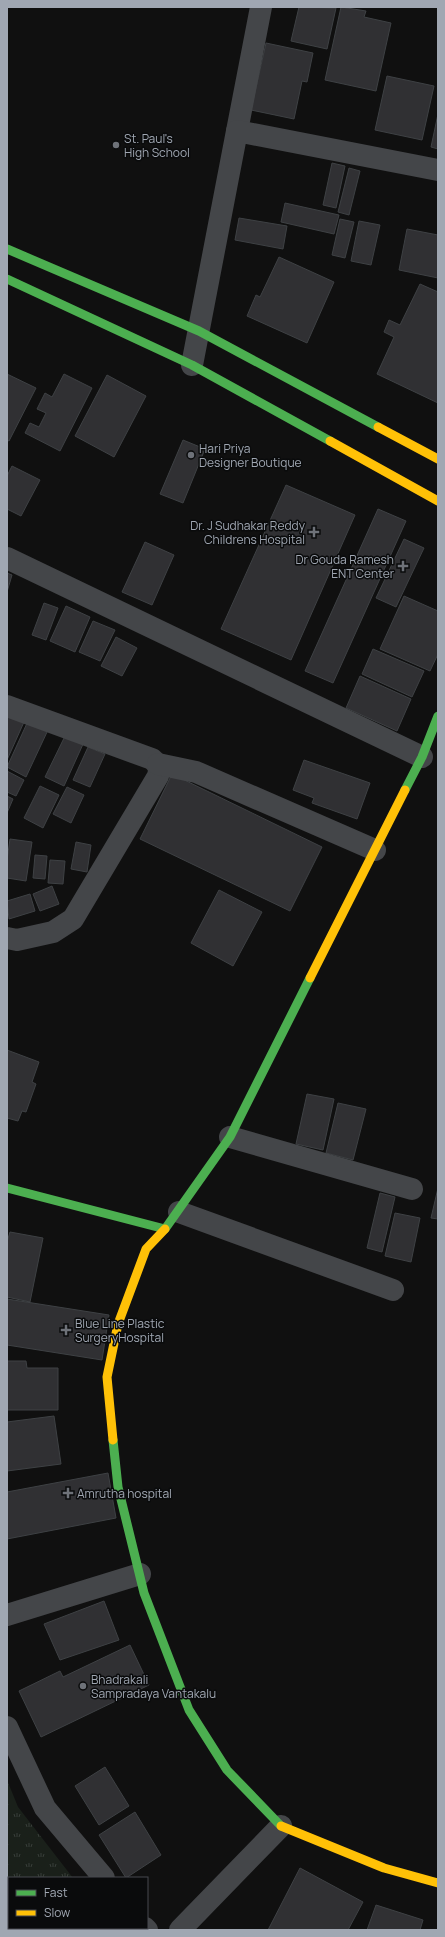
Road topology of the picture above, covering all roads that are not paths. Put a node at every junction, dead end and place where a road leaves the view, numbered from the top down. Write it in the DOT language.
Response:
graph roads {
  1 [pos="261,7"];
  2 [pos="237,131"];
  3 [pos="438,170"];
  4 [pos="7,249"];
  5 [pos="7,279"];
  6 [pos="199,331"];
  7 [pos="192,365"];
  8 [pos="438,459"];
  9 [pos="438,501"];
  10 [pos="7,558"];
  11 [pos="7,706"];
  12 [pos="438,716"];
  13 [pos="422,757"];
  14 [pos="158,764"];
  15 [pos="375,850"];
  16 [pos="7,938"];
  17 [pos="230,1137"];
  18 [pos="7,1188"];
  19 [pos="412,1189"];
  20 [pos="179,1212"];
  21 [pos="166,1229"];
  22 [pos="393,1290"];
  23 [pos="140,1574"];
  24 [pos="7,1616"];
  25 [pos="7,1727"];
  26 [pos="281,1826"];
  27 [pos="103,1877"];
  28 [pos="438,1883"];
  29 [pos="180,1930"];
  1 -- 2 [label="street"];
  2 -- 3 [label="street"];
  2 -- 6 [label="street"];
  4 -- 6 [label="street"];
  5 -- 7 [label="street"];
  6 -- 7 [label="street"];
  6 -- 8 [label="street"];
  7 -- 9 [label="street"];
  10 -- 13 [label="street"];
  11 -- 14 [label="street"];
  12 -- 13 [label="street"];
  13 -- 15 [label="street"];
  14 -- 15 [label="street"];
  14 -- 16 [label="street"];
  15 -- 17 [label="street"];
  17 -- 19 [label="street"];
  17 -- 20 [label="street"];
  18 -- 21 [label="street"];
  20 -- 21 [label="street"];
  20 -- 22 [label="street"];
  21 -- 23 [label="street"];
  23 -- 24 [label="street"];
  23 -- 26 [label="street"];
  25 -- 27 [label="street"];
  26 -- 28 [label="street"];
  26 -- 29 [label="street"];
}
